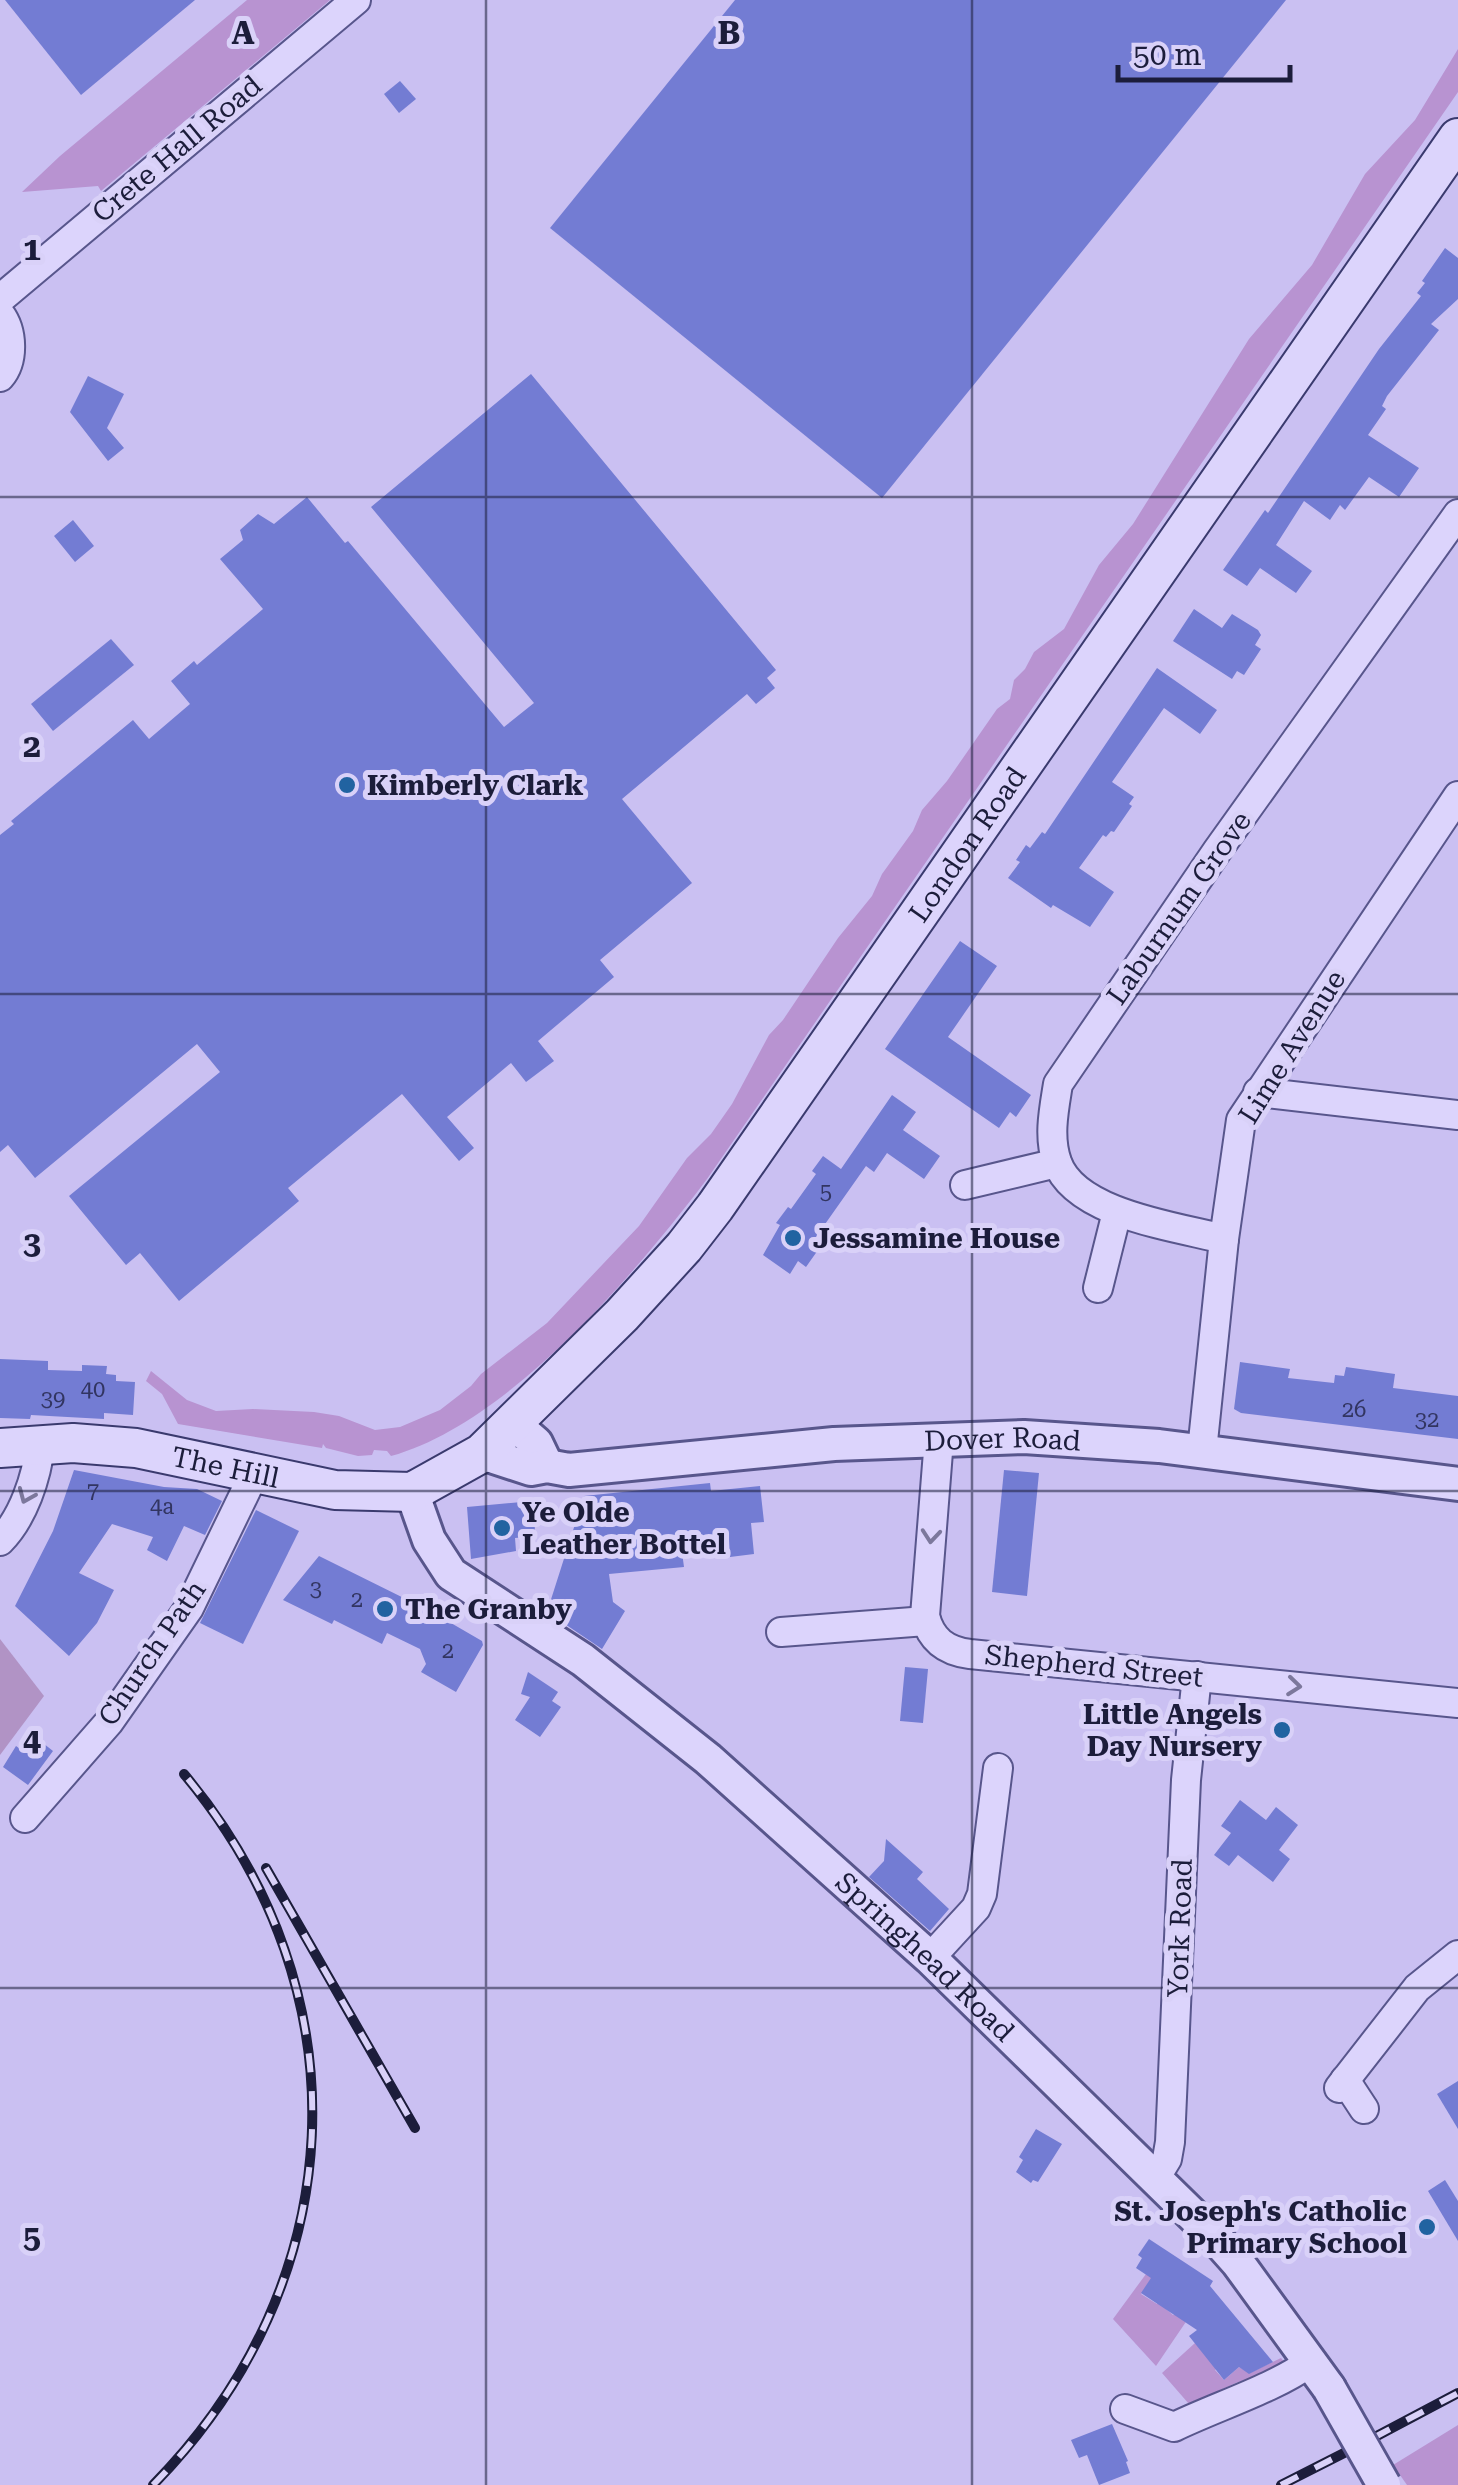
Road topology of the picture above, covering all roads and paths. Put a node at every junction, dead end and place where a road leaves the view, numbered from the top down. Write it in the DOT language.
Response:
graph roads {
  1 [pos="356,0"];
  2 [pos="1458,138"];
  3 [pos="0,300"];
  4 [pos="0,314"];
  5 [pos="6,382"];
  6 [pos="1458,514"];
  7 [pos="1458,796"];
  8 [pos="1258,1092"];
  9 [pos="1458,1115"];
  10 [pos="1057,1163"];
  11 [pos="964,1185"];
  12 [pos="1117,1212"];
  13 [pos="1224,1238"];
  14 [pos="1098,1288"];
  15 [pos="513,1423"];
  16 [pos="940,1439"];
  17 [pos="40,1445"];
  18 [pos="0,1448"];
  19 [pos="1202,1451"];
  20 [pos="482,1453"];
  21 [pos="547,1466"];
  22 [pos="255,1472"];
  23 [pos="1458,1484"];
  24 [pos="412,1492"];
  25 [pos="0,1541"];
  26 [pos="926,1621"];
  27 [pos="781,1632"];
  28 [pos="1197,1676"];
  29 [pos="1458,1703"];
  30 [pos="998,1768"];
  31 [pos="25,1818"];
  32 [pos="1458,1955"];
  33 [pos="930,1958"];
  34 [pos="1364,2109"];
  35 [pos="1156,2177"];
  36 [pos="1319,2375"];
  37 [pos="1125,2409"];
  38 [pos="1384,2485"];
  1 -- 3 [label="street, Crete Hall Road"];
  2 -- 15 [label="main road, London Road"];
  4 -- 5 [label="street"];
  6 -- 10 [label="street, Laburnum Grove"];
  7 -- 8 [label="street, Lime Avenue"];
  8 -- 9 [label="street"];
  8 -- 13 [label="street, Lime Avenue"];
  10 -- 11 [label="street"];
  10 -- 12 [label="street"];
  12 -- 13 [label="street"];
  12 -- 14 [label="street"];
  13 -- 19 [label="street, Lime Avenue"];
  15 -- 20 [label="main road, London Road"];
  15 -- 21 [label="street"];
  16 -- 19 [label="street, Dover Road"];
  16 -- 21 [label="street, Dover Road"];
  16 -- 26 [label="street, one-way"];
  17 -- 18 [label="main road, The Hill"];
  17 -- 22 [label="main road, The Hill"];
  17 -- 25 [label="street, one-way"];
  19 -- 23 [label="street, Dover Road"];
  20 -- 21 [label="street, Dover Road"];
  20 -- 24 [label="main road, London Road"];
  22 -- 24 [label="main road, The Hill"];
  22 -- 31 [label="street, Church Path"];
  24 -- 33 [label="street, Springhead Road"];
  26 -- 27 [label="street"];
  26 -- 28 [label="street, Shepherd Street"];
  28 -- 29 [label="street, Shepherd Street, one-way"];
  28 -- 35 [label="street, York Road"];
  30 -- 33 [label="street"];
  32 -- 34 [label="street"];
  33 -- 35 [label="street, Springhead Road"];
  35 -- 36 [label="street, Springhead Road"];
  36 -- 37 [label="street"];
  36 -- 38 [label="street, Springhead Road, bridge"];
}
